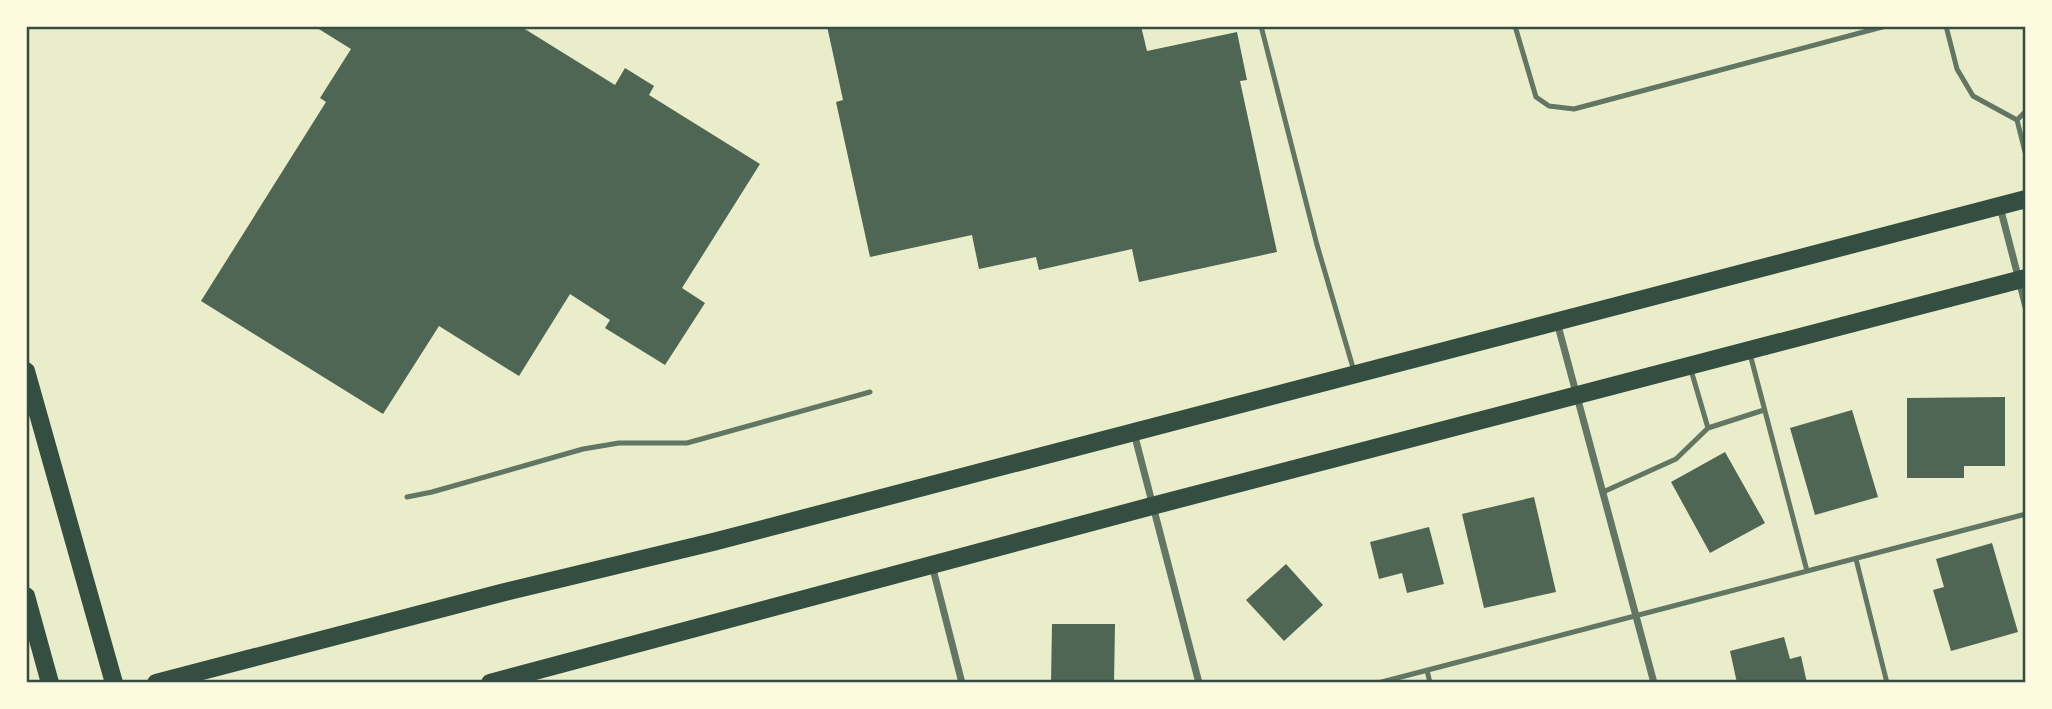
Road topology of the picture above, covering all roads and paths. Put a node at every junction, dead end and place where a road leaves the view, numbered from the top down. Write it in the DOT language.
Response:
graph roads {
  1 [pos="1261,26"];
  2 [pos="1515,26"];
  3 [pos="1850,26"];
  4 [pos="1886,26"];
  5 [pos="1945,26"];
  6 [pos="1853,35"];
  7 [pos="2026,111"];
  8 [pos="2017,120"];
  9 [pos="2026,156"];
  10 [pos="2026,199"];
  11 [pos="2000,206"];
  12 [pos="2022,279"];
  13 [pos="2026,307"];
  14 [pos="1557,321"];
  15 [pos="1749,350"];
  16 [pos="1690,366"];
  17 [pos="26,371"];
  18 [pos="1354,374"];
  19 [pos="870,393"];
  20 [pos="1576,395"];
  21 [pos="1764,410"];
  22 [pos="1708,428"];
  23 [pos="1134,432"];
  24 [pos="1603,492"];
  25 [pos="407,497"];
  26 [pos="1152,506"];
  27 [pos="2026,514"];
  28 [pos="1856,559"];
  29 [pos="932,565"];
  30 [pos="1807,571"];
  31 [pos="26,596"];
  32 [pos="1636,616"];
  33 [pos="1427,670"];
  34 [pos="50,683"];
  35 [pos="114,683"];
  36 [pos="156,683"];
  37 [pos="490,683"];
  38 [pos="962,683"];
  39 [pos="1199,683"];
  40 [pos="1378,683"];
  41 [pos="1430,683"];
  42 [pos="1654,683"];
  43 [pos="1887,683"];
  1 -- 18 [label="lane"];
  2 -- 6 [label="lane"];
  3 -- 6 [label="lane"];
  4 -- 6 [label="lane"];
  5 -- 8 [label="lane"];
  7 -- 8 [label="lane"];
  8 -- 9 [label="lane"];
  10 -- 11 [label="main road"];
  11 -- 12 [label="street"];
  11 -- 14 [label="main road"];
  12 -- 13 [label="street"];
  12 -- 15 [label="main road"];
  14 -- 18 [label="main road"];
  14 -- 20 [label="street"];
  15 -- 16 [label="main road"];
  15 -- 21 [label="lane"];
  16 -- 20 [label="main road"];
  16 -- 22 [label="lane"];
  17 -- 35 [label="main road"];
  18 -- 23 [label="main road"];
  19 -- 25 [label="lane"];
  20 -- 24 [label="street"];
  20 -- 26 [label="main road"];
  21 -- 22 [label="lane"];
  21 -- 30 [label="lane"];
  22 -- 24 [label="lane"];
  23 -- 26 [label="street"];
  23 -- 36 [label="main road"];
  24 -- 32 [label="street"];
  26 -- 29 [label="main road"];
  26 -- 39 [label="street"];
  27 -- 28 [label="lane"];
  28 -- 30 [label="lane"];
  28 -- 43 [label="lane"];
  29 -- 37 [label="main road"];
  29 -- 38 [label="street"];
  30 -- 32 [label="lane"];
  31 -- 34 [label="main road"];
  32 -- 33 [label="lane"];
  32 -- 42 [label="street"];
  33 -- 40 [label="lane"];
  33 -- 41 [label="lane"];
}
